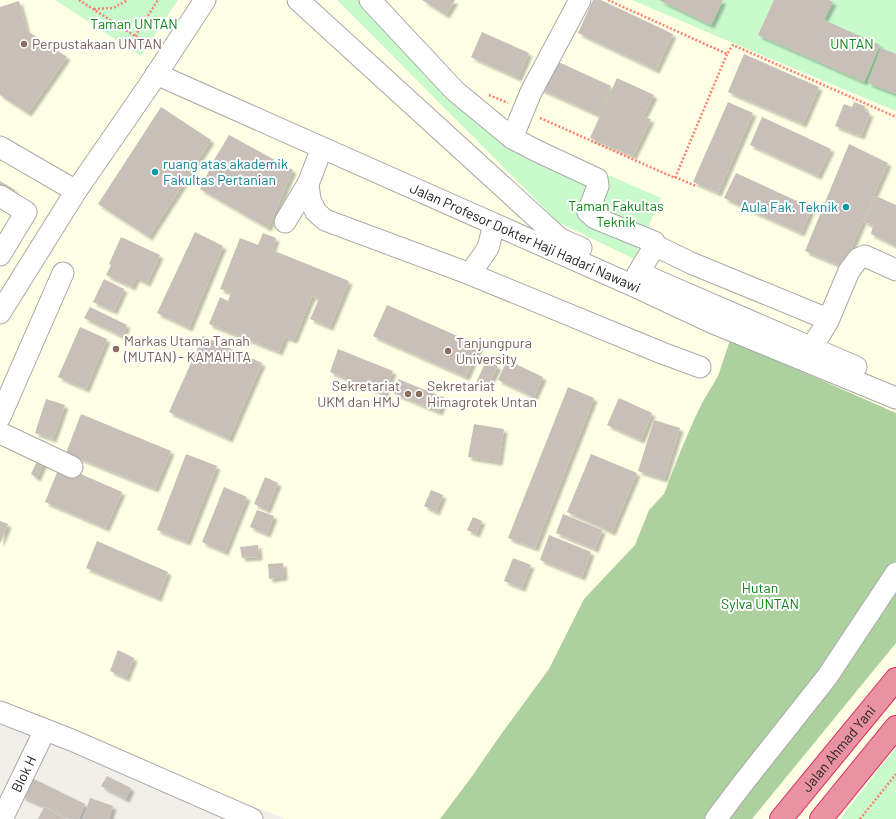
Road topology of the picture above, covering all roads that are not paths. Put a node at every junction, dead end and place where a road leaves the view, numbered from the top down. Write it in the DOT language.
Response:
graph roads {
  1 [pos="205,0"];
  2 [pos="298,0"];
  3 [pos="370,0"];
  4 [pos="580,0"];
  5 [pos="156,74"];
  6 [pos="512,138"];
  7 [pos="0,147"];
  8 [pos="322,148"];
  9 [pos="308,184"];
  10 [pos="76,191"];
  11 [pos="0,196"];
  12 [pos="285,222"];
  13 [pos="494,224"];
  14 [pos="654,245"];
  15 [pos="0,255"];
  16 [pos="896,270"];
  17 [pos="63,273"];
  18 [pos="470,274"];
  19 [pos="637,280"];
  20 [pos="0,312"];
  21 [pos="820,316"];
  22 [pos="811,355"];
  23 [pos="700,367"];
  24 [pos="896,384"];
  25 [pos="896,398"];
  26 [pos="0,417"];
  27 [pos="0,433"];
  28 [pos="72,466"];
  29 [pos="896,573"];
  30 [pos="896,679"];
  31 [pos="0,712"];
  32 [pos="896,727"];
  33 [pos="45,730"];
  34 [pos="2,819"];
  35 [pos="252,819"];
  36 [pos="716,819"];
  37 [pos="781,819"];
  38 [pos="820,819"];
  1 -- 5 [label="street"];
  2 -- 19 [label="street, Jalan Profesor Dokter Haji Hadari Nawawi"];
  3 -- 6 [label="street"];
  4 -- 6 [label="street"];
  5 -- 8 [label="street, Jalan Profesor Dokter Haji Hadari Nawawi"];
  5 -- 10 [label="street"];
  6 -- 14 [label="street"];
  7 -- 10 [label="street"];
  8 -- 9 [label="street"];
  8 -- 13 [label="street, Jalan Profesor Dokter Haji Hadari Nawawi"];
  9 -- 12 [label="street"];
  9 -- 18 [label="street"];
  10 -- 20 [label="street"];
  11 -- 15 [label="street"];
  13 -- 18 [label="street"];
  13 -- 19 [label="street, Jalan Profesor Dokter Haji Hadari Nawawi"];
  14 -- 19 [label="street"];
  14 -- 21 [label="street"];
  16 -- 22 [label="street"];
  17 -- 26 [label="street"];
  18 -- 23 [label="street"];
  19 -- 22 [label="street, Jalan Profesor Dokter Haji Hadari Nawawi"];
  22 -- 24 [label="street, Jalan Profesor Dokter Haji Hadari Nawawi"];
  22 -- 25 [label="street, Jalan Profesor Dokter Haji Hadari Nawawi"];
  27 -- 28 [label="street"];
  29 -- 36 [label="street"];
  30 -- 37 [label="highway, Jalan Ahmad Yani"];
  31 -- 33 [label="street"];
  32 -- 38 [label="highway"];
  33 -- 34 [label="street, Blok H"];
  33 -- 35 [label="street"];
}
